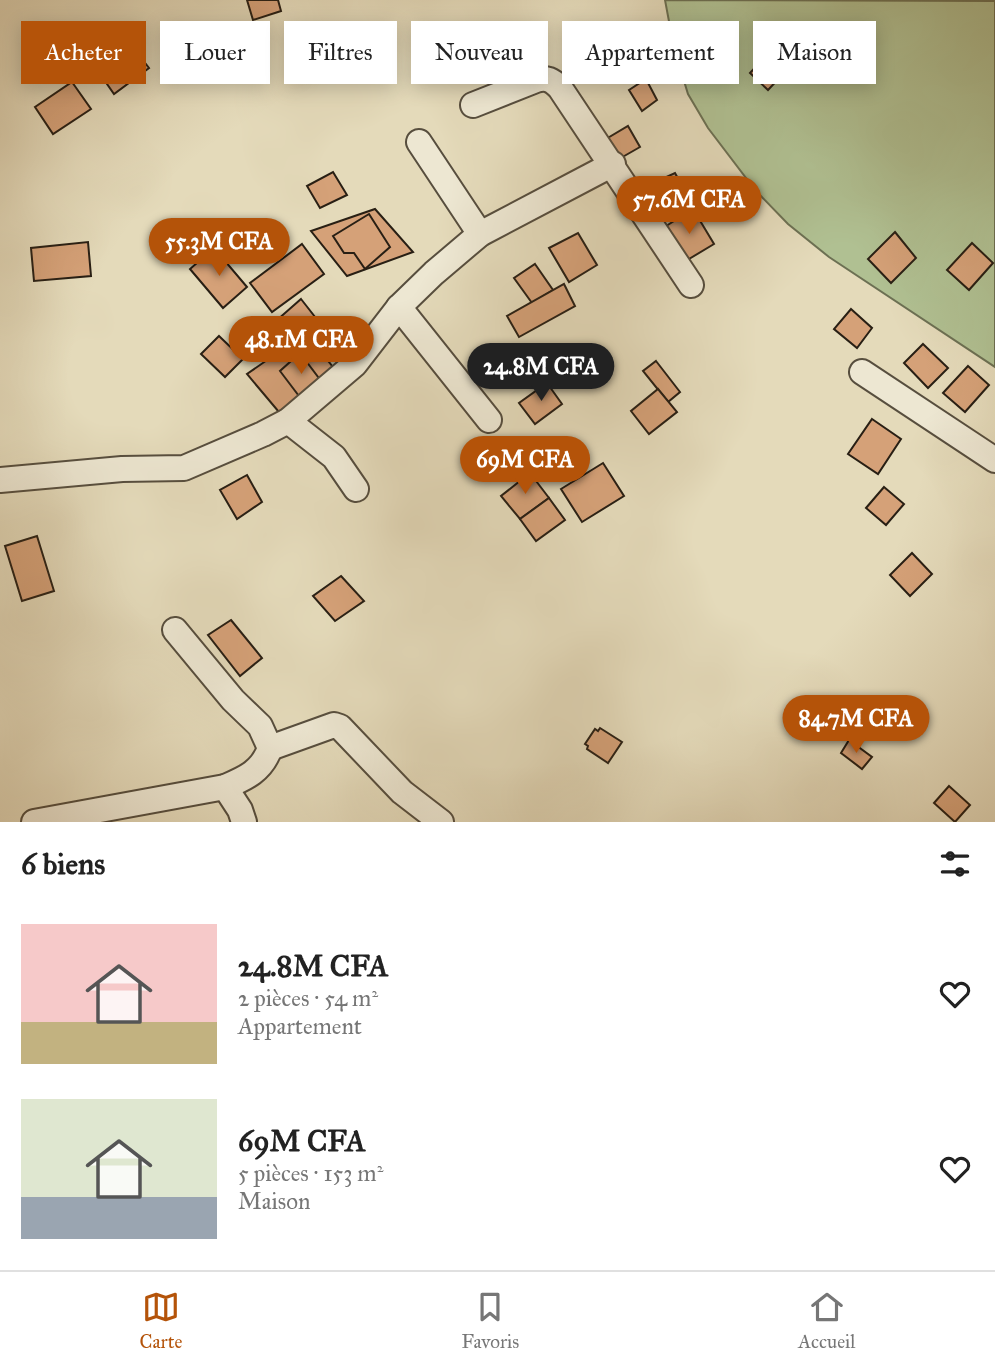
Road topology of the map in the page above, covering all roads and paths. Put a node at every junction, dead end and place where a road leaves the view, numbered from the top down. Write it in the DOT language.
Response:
graph roads {
  1 [pos="474,106"];
  2 [pos="419,142"];
  3 [pos="613,164"];
  4 [pos="480,234"];
  5 [pos="691,285"];
  6 [pos="398,307"];
  7 [pos="862,372"];
  8 [pos="489,420"];
  9 [pos="288,421"];
  10 [pos="995,460"];
  11 [pos="0,480"];
  12 [pos="356,489"];
  13 [pos="175,630"];
  14 [pos="270,748"];
  15 [pos="225,787"];
  16 [pos="107,816"];
  17 [pos="34,822"];
  18 [pos="244,822"];
  19 [pos="441,822"];
  1 -- 3 [label="street"];
  2 -- 4 [label="street"];
  3 -- 4 [label="street"];
  3 -- 5 [label="street"];
  4 -- 6 [label="street"];
  6 -- 8 [label="street"];
  6 -- 9 [label="street"];
  7 -- 10 [label="street"];
  9 -- 11 [label="street"];
  9 -- 12 [label="street"];
  13 -- 14 [label="street"];
  14 -- 15 [label="street"];
  14 -- 19 [label="street"];
  15 -- 16 [label="street"];
  15 -- 18 [label="street"];
  16 -- 17 [label="street"];
}
